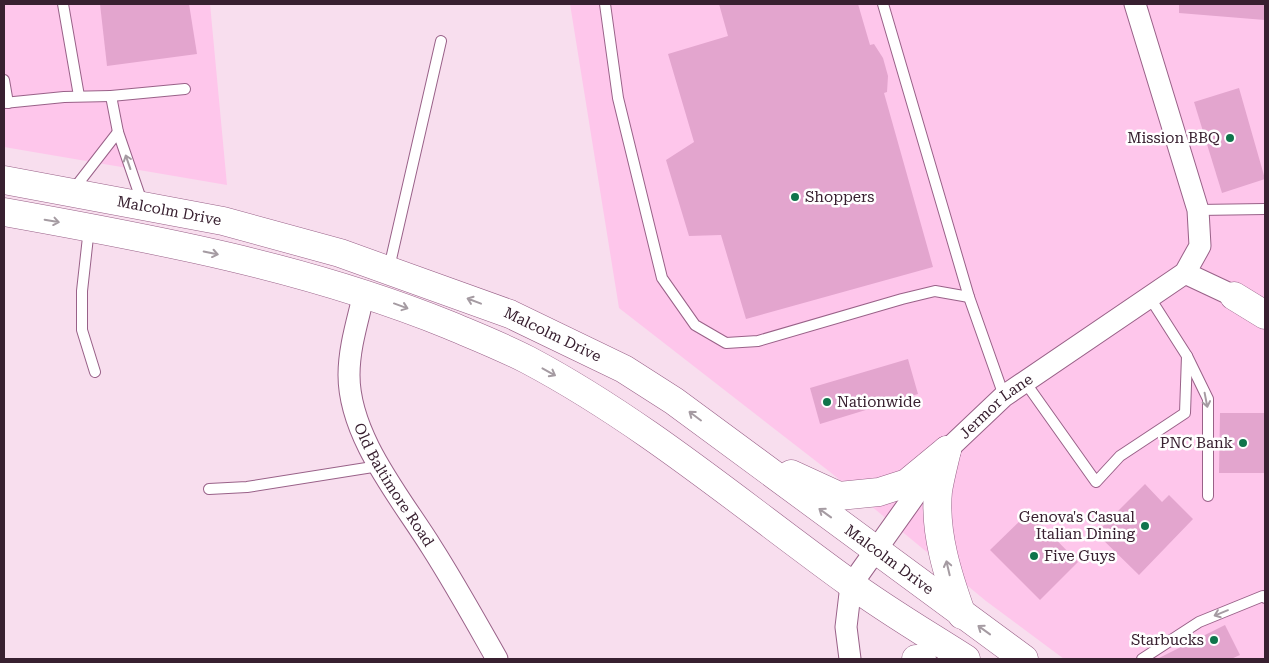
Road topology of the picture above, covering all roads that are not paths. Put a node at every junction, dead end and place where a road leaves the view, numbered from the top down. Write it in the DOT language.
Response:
graph roads {
  1 [pos="63,4"];
  2 [pos="605,4"];
  3 [pos="883,4"];
  4 [pos="1135,4"];
  5 [pos="441,41"];
  6 [pos="4,80"];
  7 [pos="185,89"];
  8 [pos="78,96"];
  9 [pos="111,96"];
  10 [pos="6,103"];
  11 [pos="118,132"];
  12 [pos="4,180"];
  13 [pos="70,194"];
  14 [pos="144,208"];
  15 [pos="1265,209"];
  16 [pos="1198,210"];
  17 [pos="4,212"];
  18 [pos="89,228"];
  19 [pos="389,269"];
  20 [pos="1185,273"];
  21 [pos="1265,292"];
  22 [pos="364,293"];
  23 [pos="1234,296"];
  24 [pos="969,297"];
  25 [pos="1150,298"];
  26 [pos="1265,315"];
  27 [pos="1187,356"];
  28 [pos="95,372"];
  29 [pos="1025,382"];
  30 [pos="1004,396"];
  31 [pos="947,450"];
  32 [pos="756,462"];
  33 [pos="379,466"];
  34 [pos="209,489"];
  35 [pos="1208,496"];
  36 [pos="876,551"];
  37 [pos="851,585"];
  38 [pos="1265,598"];
  39 [pos="962,615"];
  40 [pos="497,659"];
  41 [pos="850,659"];
  42 [pos="916,659"];
  43 [pos="922,659"];
  44 [pos="966,659"];
  45 [pos="1024,659"];
  46 [pos="1142,659"];
  1 -- 8 [label="lane"];
  2 -- 24 [label="lane"];
  3 -- 24 [label="lane"];
  4 -- 16 [label="street, Jermor Lane"];
  5 -- 19 [label="lane"];
  6 -- 10 [label="lane"];
  7 -- 9 [label="lane"];
  8 -- 9 [label="lane"];
  8 -- 10 [label="lane"];
  9 -- 11 [label="lane"];
  11 -- 13 [label="lane"];
  14 -- 11 [label="lane, one-way"];
  12 -- 13 [label="main road, Malcolm Drive"];
  13 -- 14 [label="main road, Malcolm Drive"];
  14 -- 19 [label="main road, Malcolm Drive"];
  15 -- 16 [label="lane"];
  16 -- 20 [label="street, Jermor Lane"];
  17 -- 18 [label="main road, Malcolm Drive, one-way"];
  18 -- 22 [label="main road, Malcolm Drive, one-way"];
  18 -- 28 [label="lane"];
  32 -- 19 [label="main road, Malcolm Drive, one-way"];
  20 -- 23 [label="street"];
  20 -- 25 [label="street, Jermor Lane"];
  21 -- 23 [label="main road"];
  22 -- 33 [label="street, Old Baltimore Road"];
  22 -- 37 [label="main road, Malcolm Drive, one-way"];
  23 -- 26 [label="main road"];
  24 -- 30 [label="lane"];
  25 -- 27 [label="lane"];
  25 -- 29 [label="street, Jermor Lane"];
  27 -- 29 [label="lane"];
  27 -- 35 [label="lane, one-way"];
  29 -- 30 [label="street, Jermor Lane"];
  30 -- 31 [label="street, Jermor Lane"];
  31 -- 32 [label="main road"];
  31 -- 36 [label="street, Jermor Lane"];
  39 -- 31 [label="main road, one-way"];
  36 -- 32 [label="main road, Malcolm Drive, one-way"];
  33 -- 34 [label="lane"];
  33 -- 40 [label="street, Old Baltimore Road"];
  36 -- 37 [label="street, Jermor Lane"];
  36 -- 39 [label="main road, Malcolm Drive"];
  37 -- 41 [label="street"];
  37 -- 44 [label="main road, Malcolm Drive"];
  38 -- 46 [label="lane, one-way"];
  45 -- 39 [label="main road, Malcolm Drive, one-way"];
  42 -- 43 [label="main road"];
}
